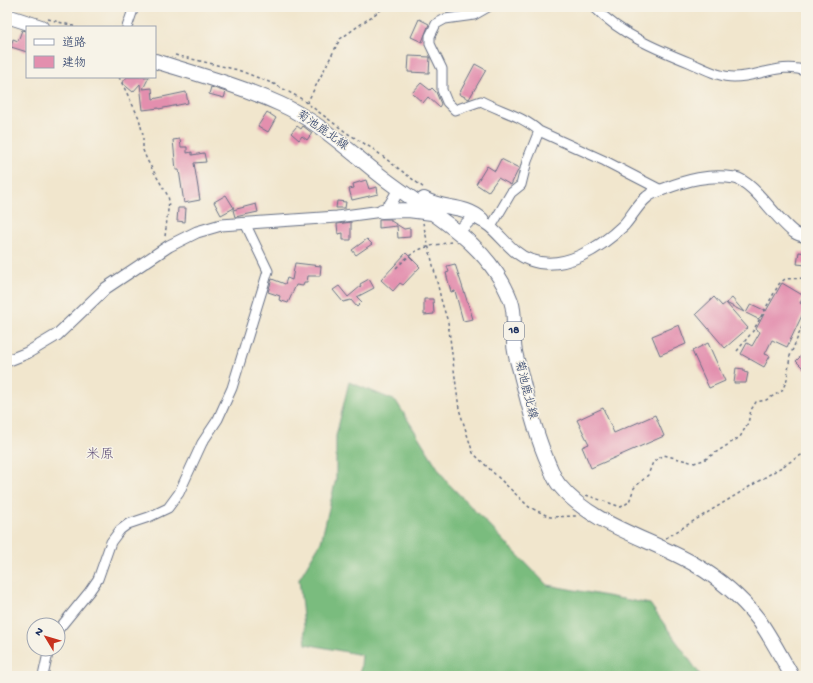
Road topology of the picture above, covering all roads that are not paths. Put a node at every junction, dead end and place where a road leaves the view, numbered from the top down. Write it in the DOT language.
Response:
graph roads {
  1 [pos="134,7"];
  2 [pos="488,7"];
  3 [pos="594,7"];
  4 [pos="7,16"];
  5 [pos="38,26"];
  6 [pos="127,26"];
  7 [pos="156,61"];
  8 [pos="806,71"];
  9 [pos="539,131"];
  10 [pos="395,186"];
  11 [pos="661,190"];
  12 [pos="382,211"];
  13 [pos="436,214"];
  14 [pos="245,223"];
  15 [pos="487,224"];
  16 [pos="461,233"];
  17 [pos="806,237"];
  18 [pos="7,361"];
  19 [pos="66,620"];
  20 [pos="47,657"];
  21 [pos="43,676"];
  22 [pos="792,676"];
  1 -- 6 [label="street"];
  2 -- 9 [label="street"];
  3 -- 8 [label="street"];
  4 -- 5 [label="main road"];
  7 -- 10 [label="main road, 菊池鹿北線 / 18"];
  9 -- 11 [label="street"];
  9 -- 15 [label="street"];
  10 -- 12 [label="street"];
  10 -- 13 [label="main road, 菊池鹿北線 / 18"];
  10 -- 15 [label="main road"];
  11 -- 15 [label="street"];
  11 -- 17 [label="street"];
  12 -- 13 [label="main road"];
  12 -- 14 [label="street"];
  13 -- 16 [label="main road, 菊池鹿北線 / 18"];
  14 -- 18 [label="street"];
  14 -- 19 [label="street"];
  15 -- 16 [label="street"];
  16 -- 22 [label="main road, 菊池鹿北線 / 18"];
  20 -- 21 [label="street"];
}
